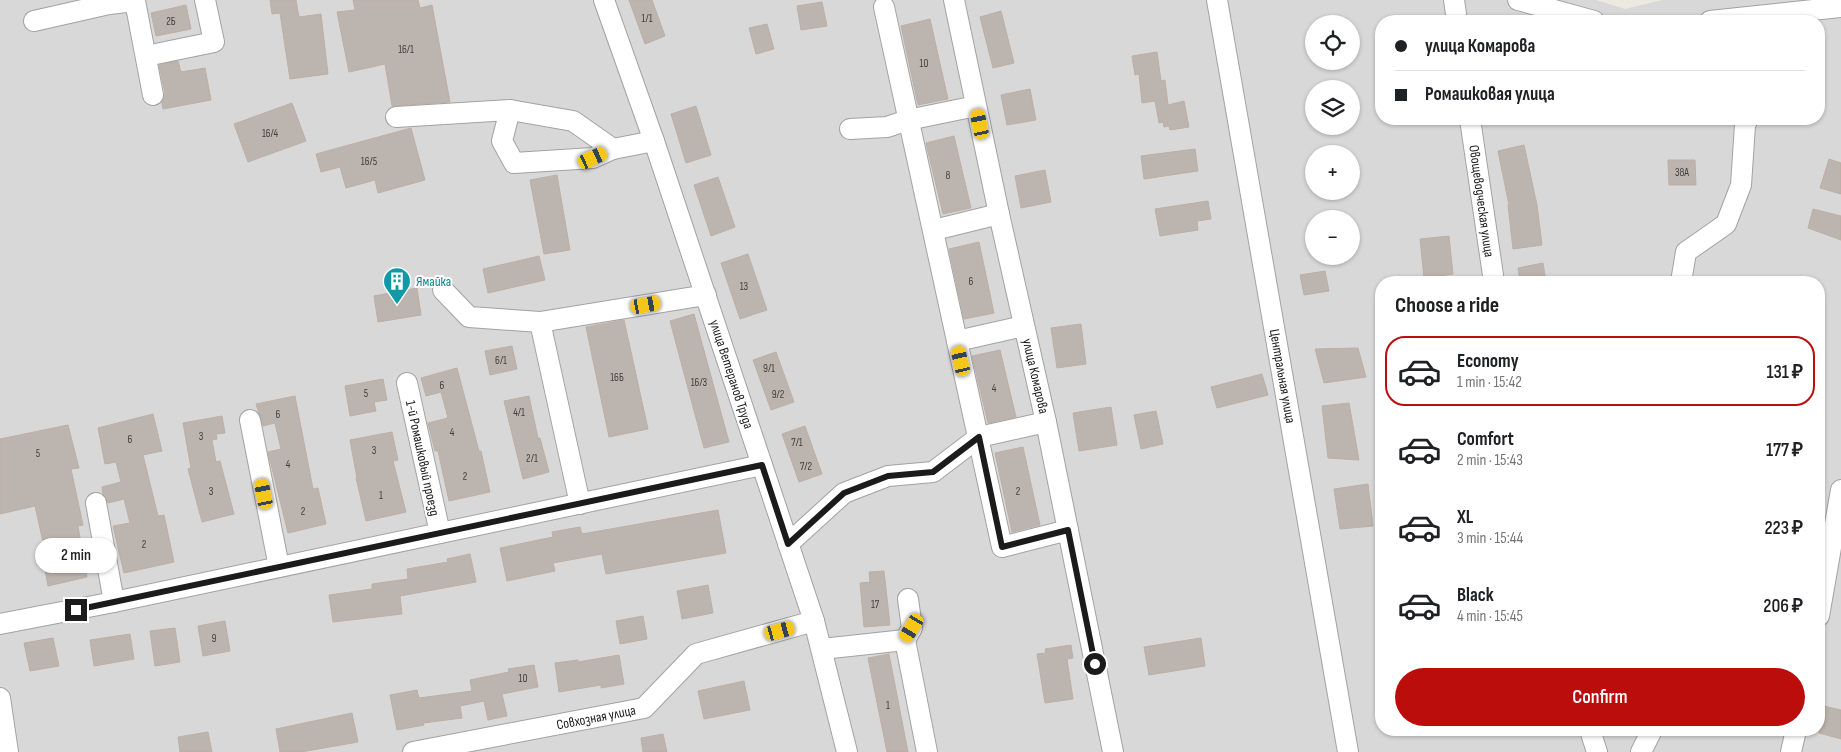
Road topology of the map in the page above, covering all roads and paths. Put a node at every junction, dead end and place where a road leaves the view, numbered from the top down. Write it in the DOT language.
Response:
graph roads {
  1 [pos="204,0"];
  2 [pos="604,0"];
  3 [pos="954,0"];
  4 [pos="1217,0"];
  5 [pos="1454,0"];
  6 [pos="1518,0"];
  7 [pos="109,2"];
  8 [pos="1841,7"];
  9 [pos="884,8"];
  10 [pos="1455,15"];
  11 [pos="1572,15"];
  12 [pos="1796,15"];
  13 [pos="34,21"];
  14 [pos="146,56"];
  15 [pos="153,95"];
  16 [pos="976,106"];
  17 [pos="510,110"];
  18 [pos="396,117"];
  19 [pos="908,120"];
  20 [pos="1471,125"];
  21 [pos="1745,125"];
  22 [pos="850,129"];
  23 [pos="654,141"];
  24 [pos="613,149"];
  25 [pos="999,214"];
  26 [pos="934,230"];
  27 [pos="1493,276"];
  28 [pos="1682,276"];
  29 [pos="443,290"];
  30 [pos="706,295"];
  31 [pos="540,322"];
  32 [pos="1024,326"];
  33 [pos="957,341"];
  34 [pos="407,383"];
  35 [pos="250,420"];
  36 [pos="1046,422"];
  37 [pos="979,437"];
  38 [pos="762,465"];
  39 [pos="1841,490"];
  40 [pos="96,503"];
  41 [pos="580,504"];
  42 [pos="1068,530"];
  43 [pos="440,533"];
  44 [pos="788,544"];
  45 [pos="279,567"];
  46 [pos="1825,582"];
  47 [pos="908,599"];
  48 [pos="114,602"];
  49 [pos="814,621"];
  50 [pos="0,624"];
  51 [pos="905,640"];
  52 [pos="822,649"];
  53 [pos="0,698"];
  54 [pos="1592,736"];
  55 [pos="1649,736"];
  56 [pos="1795,736"];
  57 [pos="8,752"];
  58 [pos="412,752"];
  59 [pos="848,752"];
  60 [pos="927,752"];
  61 [pos="1113,752"];
  62 [pos="1348,752"];
  63 [pos="1597,752"];
  64 [pos="1641,752"];
  65 [pos="1792,752"];
  1 -- 14 [label="street"];
  2 -- 23 [label="street, улица Ветеранов Труда"];
  3 -- 16 [label="street, улица Комарова"];
  4 -- 62 [label="street, Центральная улица"];
  5 -- 10 [label="street"];
  6 -- 11 [label="street"];
  7 -- 13 [label="street"];
  7 -- 14 [label="street"];
  8 -- 12 [label="street"];
  9 -- 19 [label="street"];
  14 -- 15 [label="street"];
  16 -- 19 [label="street"];
  16 -- 25 [label="street, улица Комарова"];
  17 -- 18 [label="street"];
  17 -- 24 [label="street"];
  17 -- 24 [label="street"];
  19 -- 22 [label="street"];
  19 -- 26 [label="street"];
  20 -- 27 [label="street, Овощеводческая улица"];
  21 -- 28 [label="street"];
  23 -- 24 [label="street"];
  23 -- 30 [label="street, улица Ветеранов Труда"];
  25 -- 26 [label="street"];
  25 -- 32 [label="street, улица Комарова"];
  26 -- 33 [label="street"];
  29 -- 31 [label="street"];
  30 -- 31 [label="street"];
  30 -- 38 [label="street, улица Ветеранов Труда"];
  31 -- 41 [label="street"];
  32 -- 33 [label="street"];
  32 -- 36 [label="street, улица Комарова"];
  33 -- 37 [label="street"];
  34 -- 43 [label="street, 1-й Ромашковый проезд"];
  35 -- 45 [label="street"];
  36 -- 37 [label="street"];
  36 -- 42 [label="street, улица Комарова"];
  37 -- 42 [label="street"];
  37 -- 44 [label="street"];
  38 -- 41 [label="street"];
  38 -- 44 [label="street, улица Ветеранов Труда"];
  39 -- 46 [label="street"];
  40 -- 48 [label="street"];
  41 -- 43 [label="street"];
  42 -- 61 [label="street, улица Комарова"];
  43 -- 45 [label="street"];
  44 -- 49 [label="street, улица Ветеранов Труда"];
  45 -- 48 [label="street"];
  47 -- 51 [label="street"];
  48 -- 50 [label="street"];
  49 -- 52 [label="street, улица Ветеранов Труда"];
  49 -- 58 [label="street, Совхозная улица"];
  51 -- 52 [label="street"];
  51 -- 60 [label="street"];
  52 -- 59 [label="street, улица Ветеранов Труда"];
  53 -- 57 [label="street"];
  54 -- 63 [label="street"];
  55 -- 64 [label="street"];
  56 -- 65 [label="street"];
}
